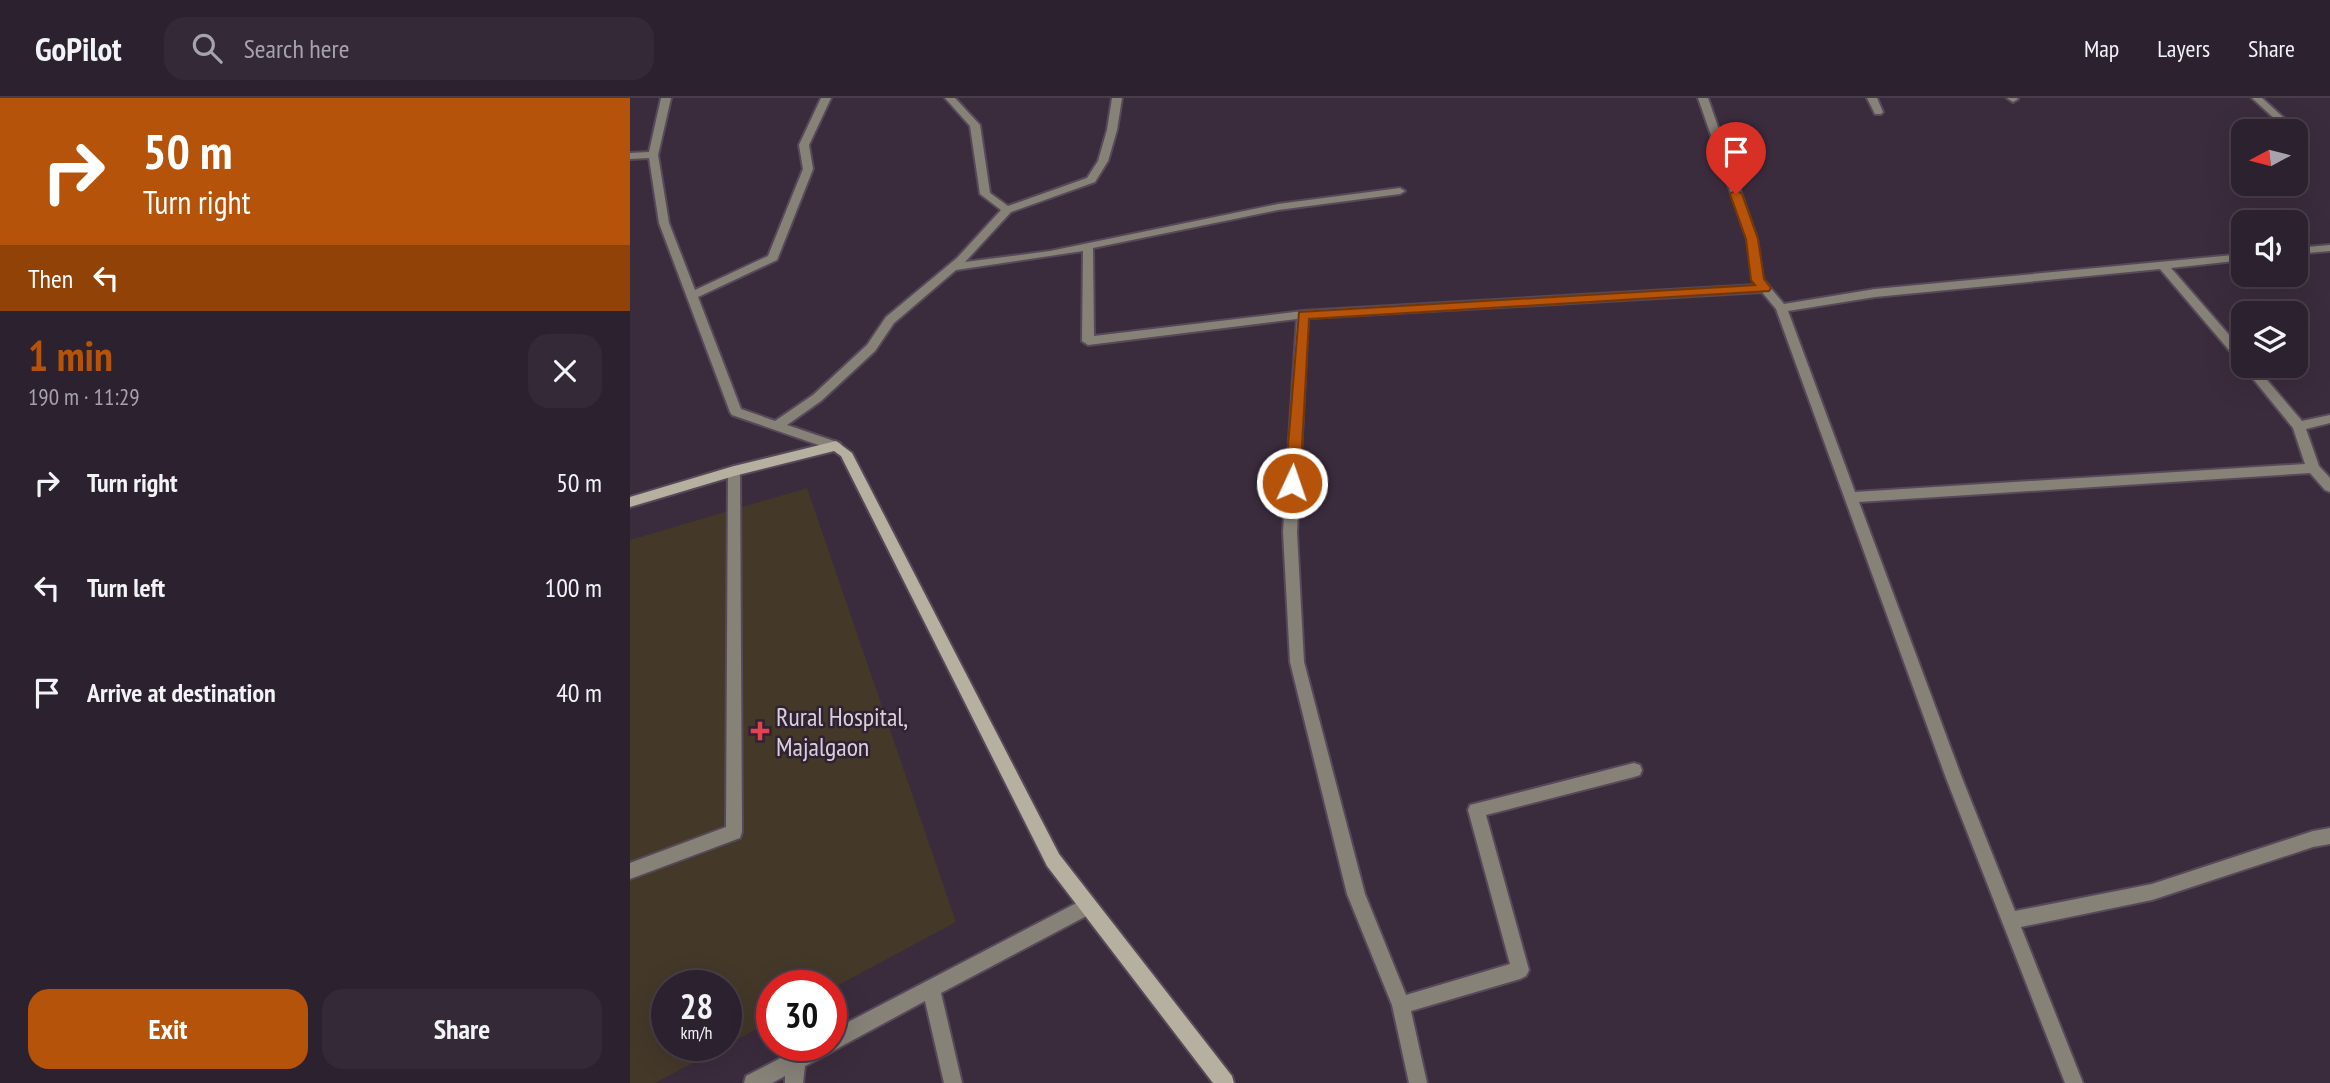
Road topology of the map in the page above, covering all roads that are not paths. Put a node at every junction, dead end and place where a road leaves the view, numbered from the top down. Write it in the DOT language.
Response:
graph roads {
  1 [pos="666,98"];
  2 [pos="826,98"];
  3 [pos="950,98"];
  4 [pos="1117,98"];
  5 [pos="1703,98"];
  6 [pos="1872,98"];
  7 [pos="2257,98"];
  8 [pos="1878,112"];
  9 [pos="2278,118"];
  10 [pos="653,155"];
  11 [pos="630,156"];
  12 [pos="1400,191"];
  13 [pos="1007,210"];
  14 [pos="1088,247"];
  15 [pos="2330,248"];
  16 [pos="2308,250"];
  17 [pos="2231,258"];
  18 [pos="2164,265"];
  19 [pos="951,267"];
  20 [pos="1765,288"];
  21 [pos="691,296"];
  22 [pos="1782,308"];
  23 [pos="1303,315"];
  24 [pos="2231,345"];
  25 [pos="2259,378"];
  26 [pos="2330,419"];
  27 [pos="2299,426"];
  28 [pos="775,427"];
  29 [pos="836,446"];
  30 [pos="2313,468"];
  31 [pos="734,471"];
  32 [pos="2330,487"];
  33 [pos="1851,497"];
  34 [pos="630,502"];
  35 [pos="1634,770"];
  36 [pos="2330,836"];
  37 [pos="630,871"];
  38 [pos="1088,906"];
  39 [pos="2010,921"];
  40 [pos="931,988"];
  41 [pos="1401,1005"];
  42 [pos="847,1033"];
  43 [pos="794,1061"];
  44 [pos="796,1061"];
  45 [pos="752,1083"];
  46 [pos="794,1083"];
  47 [pos="953,1083"];
  48 [pos="1225,1083"];
  49 [pos="1418,1083"];
  50 [pos="2074,1083"];
  1 -- 10 [label="street"];
  2 -- 21 [label="street"];
  3 -- 13 [label="street"];
  4 -- 13 [label="street"];
  5 -- 20 [label="street"];
  6 -- 8 [label="street"];
  7 -- 9 [label="street"];
  10 -- 11 [label="street"];
  10 -- 21 [label="street"];
  12 -- 14 [label="street"];
  13 -- 19 [label="street"];
  14 -- 19 [label="street"];
  14 -- 23 [label="street"];
  15 -- 16 [label="street"];
  17 -- 18 [label="street"];
  18 -- 22 [label="street"];
  18 -- 24 [label="street"];
  19 -- 28 [label="street"];
  20 -- 22 [label="street"];
  20 -- 23 [label="street"];
  21 -- 28 [label="street"];
  22 -- 33 [label="street"];
  23 -- 41 [label="street"];
  25 -- 27 [label="street"];
  26 -- 27 [label="street"];
  27 -- 30 [label="street"];
  28 -- 29 [label="street"];
  29 -- 31 [label="street"];
  29 -- 38 [label="street"];
  30 -- 32 [label="street"];
  30 -- 33 [label="street"];
  31 -- 34 [label="street"];
  31 -- 37 [label="street"];
  33 -- 39 [label="street"];
  35 -- 41 [label="street"];
  36 -- 39 [label="street"];
  38 -- 40 [label="street"];
  38 -- 48 [label="street"];
  39 -- 50 [label="street"];
  40 -- 42 [label="street"];
  40 -- 47 [label="street"];
  41 -- 49 [label="street"];
  43 -- 45 [label="street"];
  44 -- 46 [label="street"];
}
